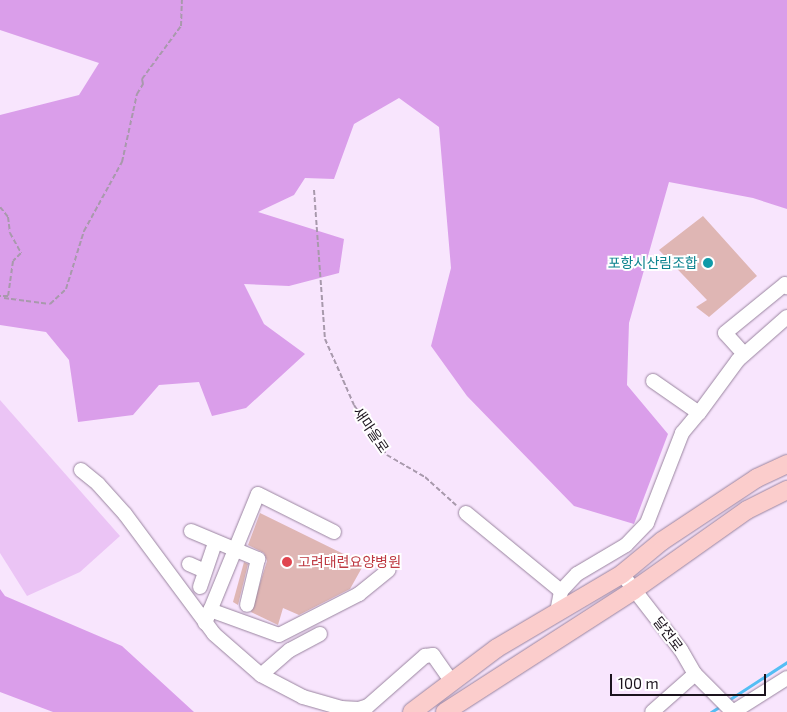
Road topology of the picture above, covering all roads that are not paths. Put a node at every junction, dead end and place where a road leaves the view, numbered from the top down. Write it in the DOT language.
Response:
graph roads {
  1 [pos="787,286"];
  2 [pos="787,317"];
  3 [pos="744,354"];
  4 [pos="653,381"];
  5 [pos="700,413"];
  6 [pos="787,464"];
  7 [pos="81,470"];
  8 [pos="787,490"];
  9 [pos="466,513"];
  10 [pos="191,531"];
  11 [pos="334,532"];
  12 [pos="215,542"];
  13 [pos="233,550"];
  14 [pos="189,564"];
  15 [pos="389,570"];
  16 [pos="205,571"];
  17 [pos="622,574"];
  18 [pos="200,587"];
  19 [pos="634,590"];
  20 [pos="561,591"];
  21 [pos="247,605"];
  22 [pos="557,612"];
  23 [pos="208,616"];
  24 [pos="320,634"];
  25 [pos="695,674"];
  26 [pos="261,675"];
  27 [pos="787,678"];
  28 [pos="452,682"];
  29 [pos="729,708"];
  30 [pos="412,712"];
  31 [pos="445,712"];
  32 [pos="652,712"];
  1 -- 3 [label="street"];
  2 -- 3 [label="street"];
  3 -- 5 [label="street"];
  4 -- 5 [label="street"];
  5 -- 20 [label="street"];
  6 -- 17 [label="main road"];
  7 -- 23 [label="street"];
  8 -- 19 [label="main road"];
  9 -- 20 [label="street"];
  10 -- 12 [label="street"];
  11 -- 13 [label="street"];
  12 -- 13 [label="street"];
  12 -- 16 [label="street"];
  13 -- 21 [label="street"];
  13 -- 23 [label="street"];
  14 -- 16 [label="street"];
  15 -- 23 [label="street"];
  16 -- 18 [label="street"];
  17 -- 19 [label="street, 달전로"];
  17 -- 22 [label="main road"];
  19 -- 25 [label="street, 달전로"];
  19 -- 31 [label="main road"];
  20 -- 22 [label="street"];
  22 -- 28 [label="main road"];
  23 -- 26 [label="street"];
  24 -- 26 [label="street"];
  25 -- 29 [label="street, 달전로"];
  25 -- 32 [label="street"];
  26 -- 28 [label="street"];
  27 -- 29 [label="street"];
  28 -- 30 [label="main road"];
}
